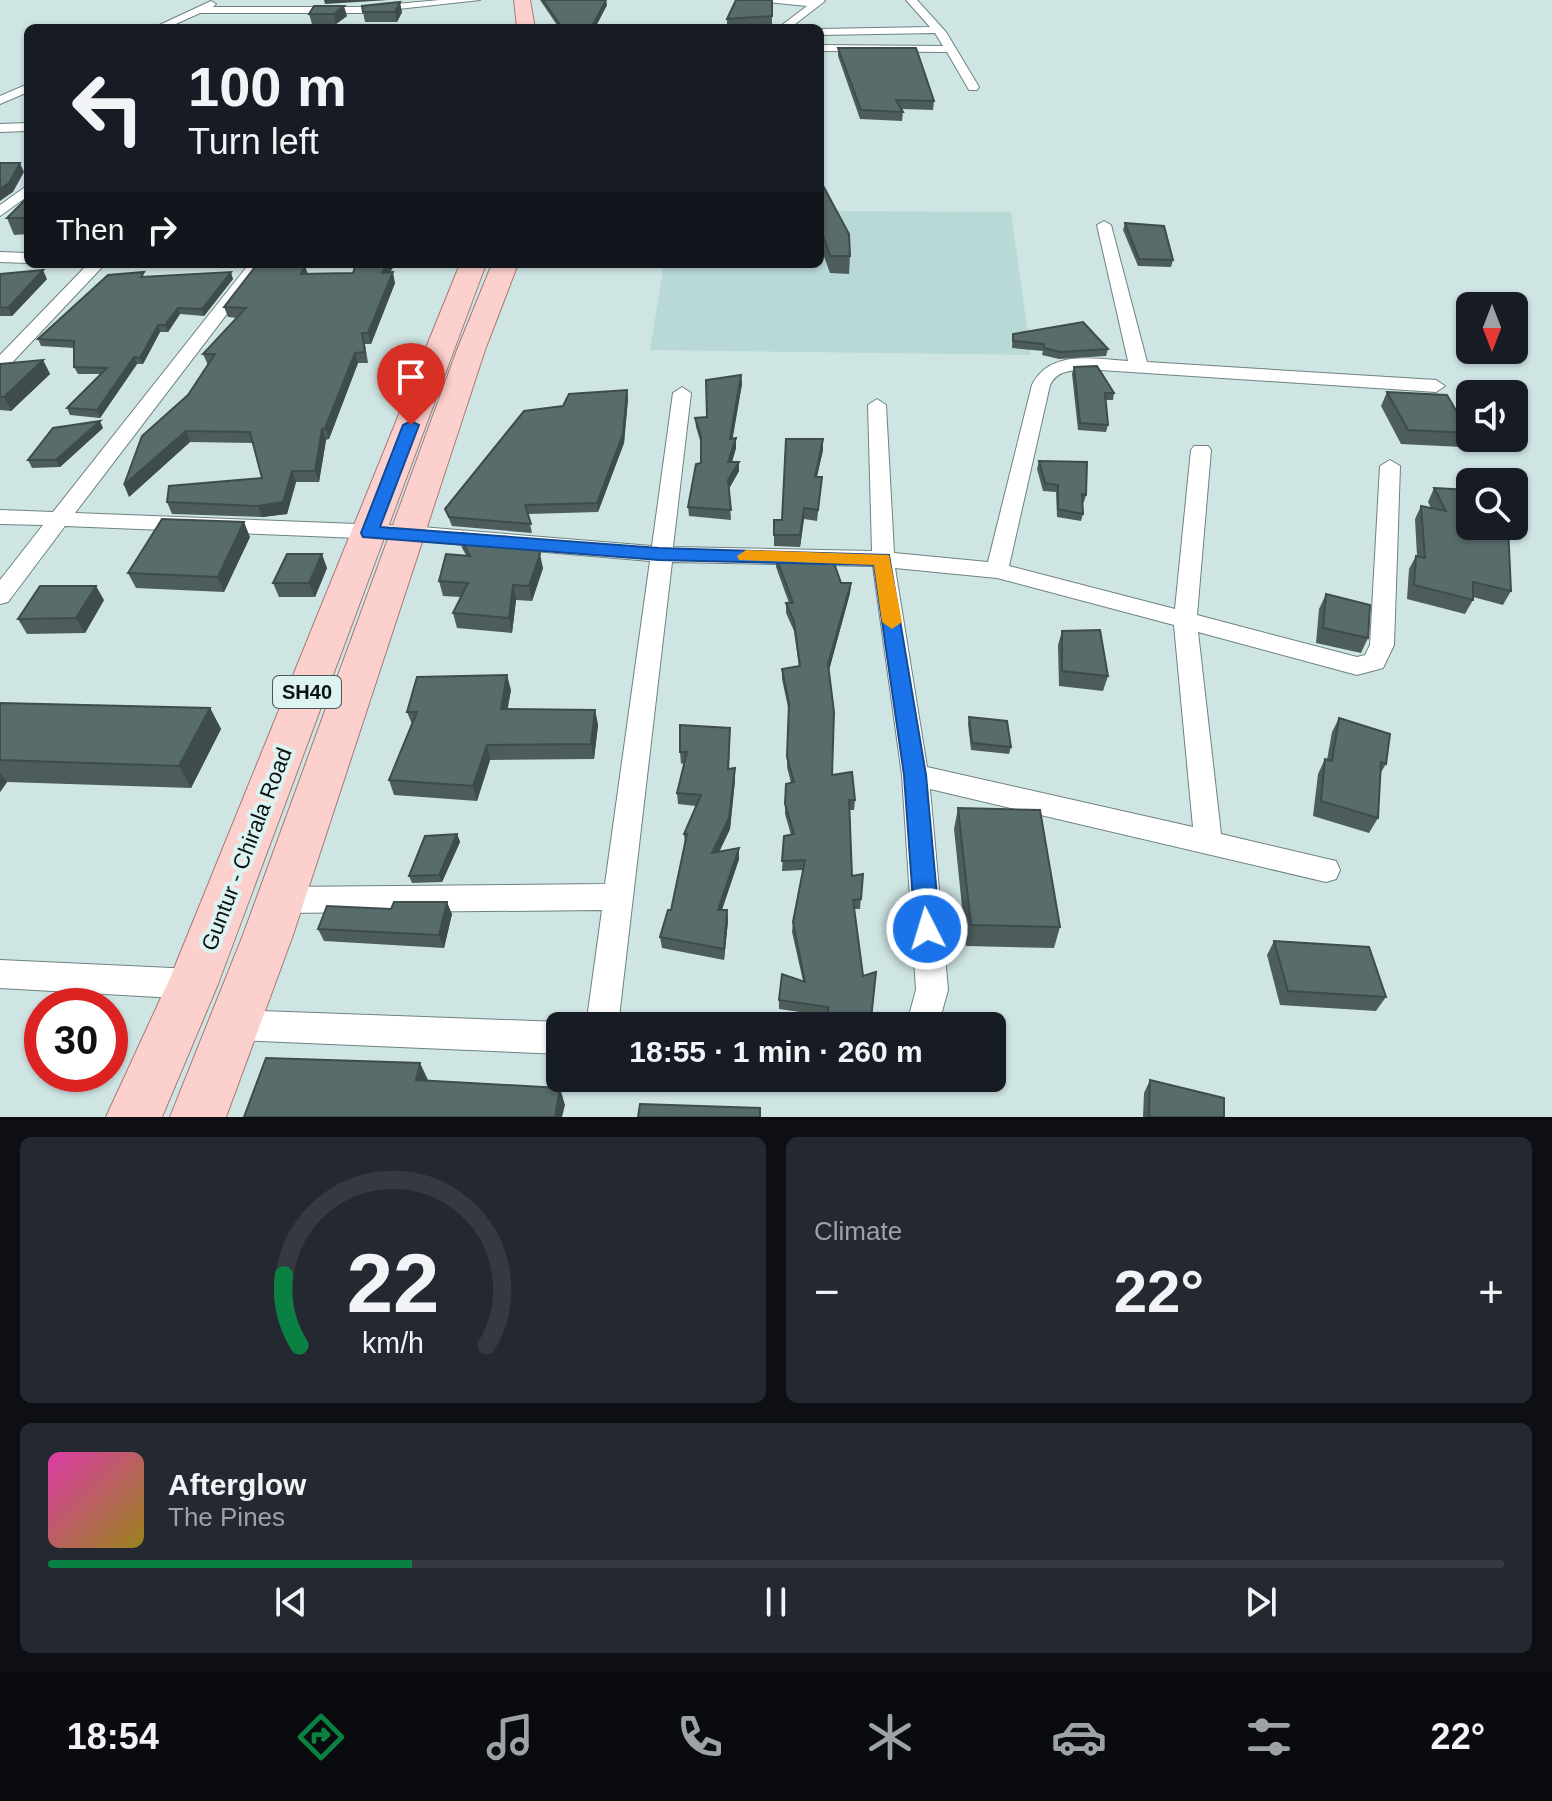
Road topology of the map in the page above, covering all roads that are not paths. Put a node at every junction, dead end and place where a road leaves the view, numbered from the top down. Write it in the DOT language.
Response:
graph roads {
  1 [pos="219,0"];
  2 [pos="370,0"];
  3 [pos="475,0"];
  4 [pos="522,0"];
  5 [pos="752,0"];
  6 [pos="911,0"];
  7 [pos="818,2"];
  8 [pos="200,10"];
  9 [pos="362,10"];
  10 [pos="184,17"];
  11 [pos="288,20"];
  12 [pos="167,24"];
  13 [pos="525,24"];
  14 [pos="788,24"];
  15 [pos="939,30"];
  16 [pos="824,32"];
  17 [pos="824,48"];
  18 [pos="951,49"];
  19 [pos="973,87"];
  20 [pos="24,90"];
  21 [pos="0,100"];
  22 [pos="24,127"];
  23 [pos="0,128"];
  24 [pos="24,139"];
  25 [pos="0,140"];
  26 [pos="24,192"];
  27 [pos="0,212"];
  28 [pos="1104,225"];
  29 [pos="0,257"];
  30 [pos="24,258"];
  31 [pos="93,268"];
  32 [pos="254,268"];
  33 [pos="470,268"];
  34 [pos="504,268"];
  35 [pos="1138,364"];
  36 [pos="0,365"];
  37 [pos="1436,386"];
  38 [pos="682,393"];
  39 [pos="877,405"];
  40 [pos="1201,450"];
  41 [pos="1390,466"];
  42 [pos="0,517"];
  43 [pos="62,518"];
  44 [pos="369,533"];
  45 [pos="409,533"];
  46 [pos="659,554"];
  47 [pos="883,559"];
  48 [pos="997,570"];
  49 [pos="0,596"];
  50 [pos="1185,621"];
  51 [pos="915,775"];
  52 [pos="1208,841"];
  53 [pos="1326,870"];
  54 [pos="617,897"];
  55 [pos="280,900"];
  56 [pos="0,974"];
  57 [pos="193,984"];
  58 [pos="604,1012"];
  59 [pos="926,1012"];
  60 [pos="234,1025"];
  61 [pos="546,1037"];
  62 [pos="134,1117"];
  63 [pos="198,1117"];
  1 -- 8 [label="street"];
  2 -- 9 [label="street"];
  3 -- 9 [label="street"];
  4 -- 13 [label="main road"];
  5 -- 7 [label="street"];
  6 -- 15 [label="street"];
  7 -- 14 [label="street"];
  8 -- 9 [label="street"];
  8 -- 10 [label="street"];
  10 -- 11 [label="street"];
  10 -- 12 [label="street"];
  15 -- 16 [label="street"];
  15 -- 18 [label="street"];
  17 -- 18 [label="street"];
  18 -- 19 [label="street"];
  20 -- 21 [label="street"];
  22 -- 23 [label="street"];
  24 -- 25 [label="street"];
  26 -- 27 [label="street"];
  28 -- 35 [label="street"];
  29 -- 30 [label="street"];
  31 -- 36 [label="street"];
  32 -- 43 [label="street"];
  33 -- 44 [label="main road, Guntur - Chirala Road / SH40"];
  34 -- 45 [label="main road, Guntur - Chirala Road / SH40"];
  35 -- 37 [label="street"];
  35 -- 48 [label="street"];
  38 -- 46 [label="street"];
  39 -- 47 [label="street"];
  40 -- 50 [label="street"];
  41 -- 50 [label="street"];
  42 -- 43 [label="street"];
  43 -- 44 [label="street"];
  43 -- 49 [label="street"];
  44 -- 45 [label="street"];
  44 -- 57 [label="main road, Guntur - Chirala Road / SH40"];
  45 -- 46 [label="street"];
  45 -- 55 [label="main road, Guntur - Chirala Road / SH40"];
  46 -- 47 [label="street"];
  46 -- 54 [label="street"];
  47 -- 48 [label="street"];
  47 -- 51 [label="street"];
  48 -- 50 [label="street"];
  50 -- 52 [label="street"];
  51 -- 52 [label="street"];
  51 -- 59 [label="street"];
  52 -- 53 [label="street"];
  54 -- 55 [label="street"];
  54 -- 58 [label="street"];
  55 -- 60 [label="main road, Guntur - Chirala Road / SH40"];
  56 -- 57 [label="street"];
  57 -- 62 [label="main road, Guntur - Chirala Road / SH40"];
  60 -- 61 [label="street"];
  60 -- 63 [label="main road, Guntur - Chirala Road / SH40"];
}
